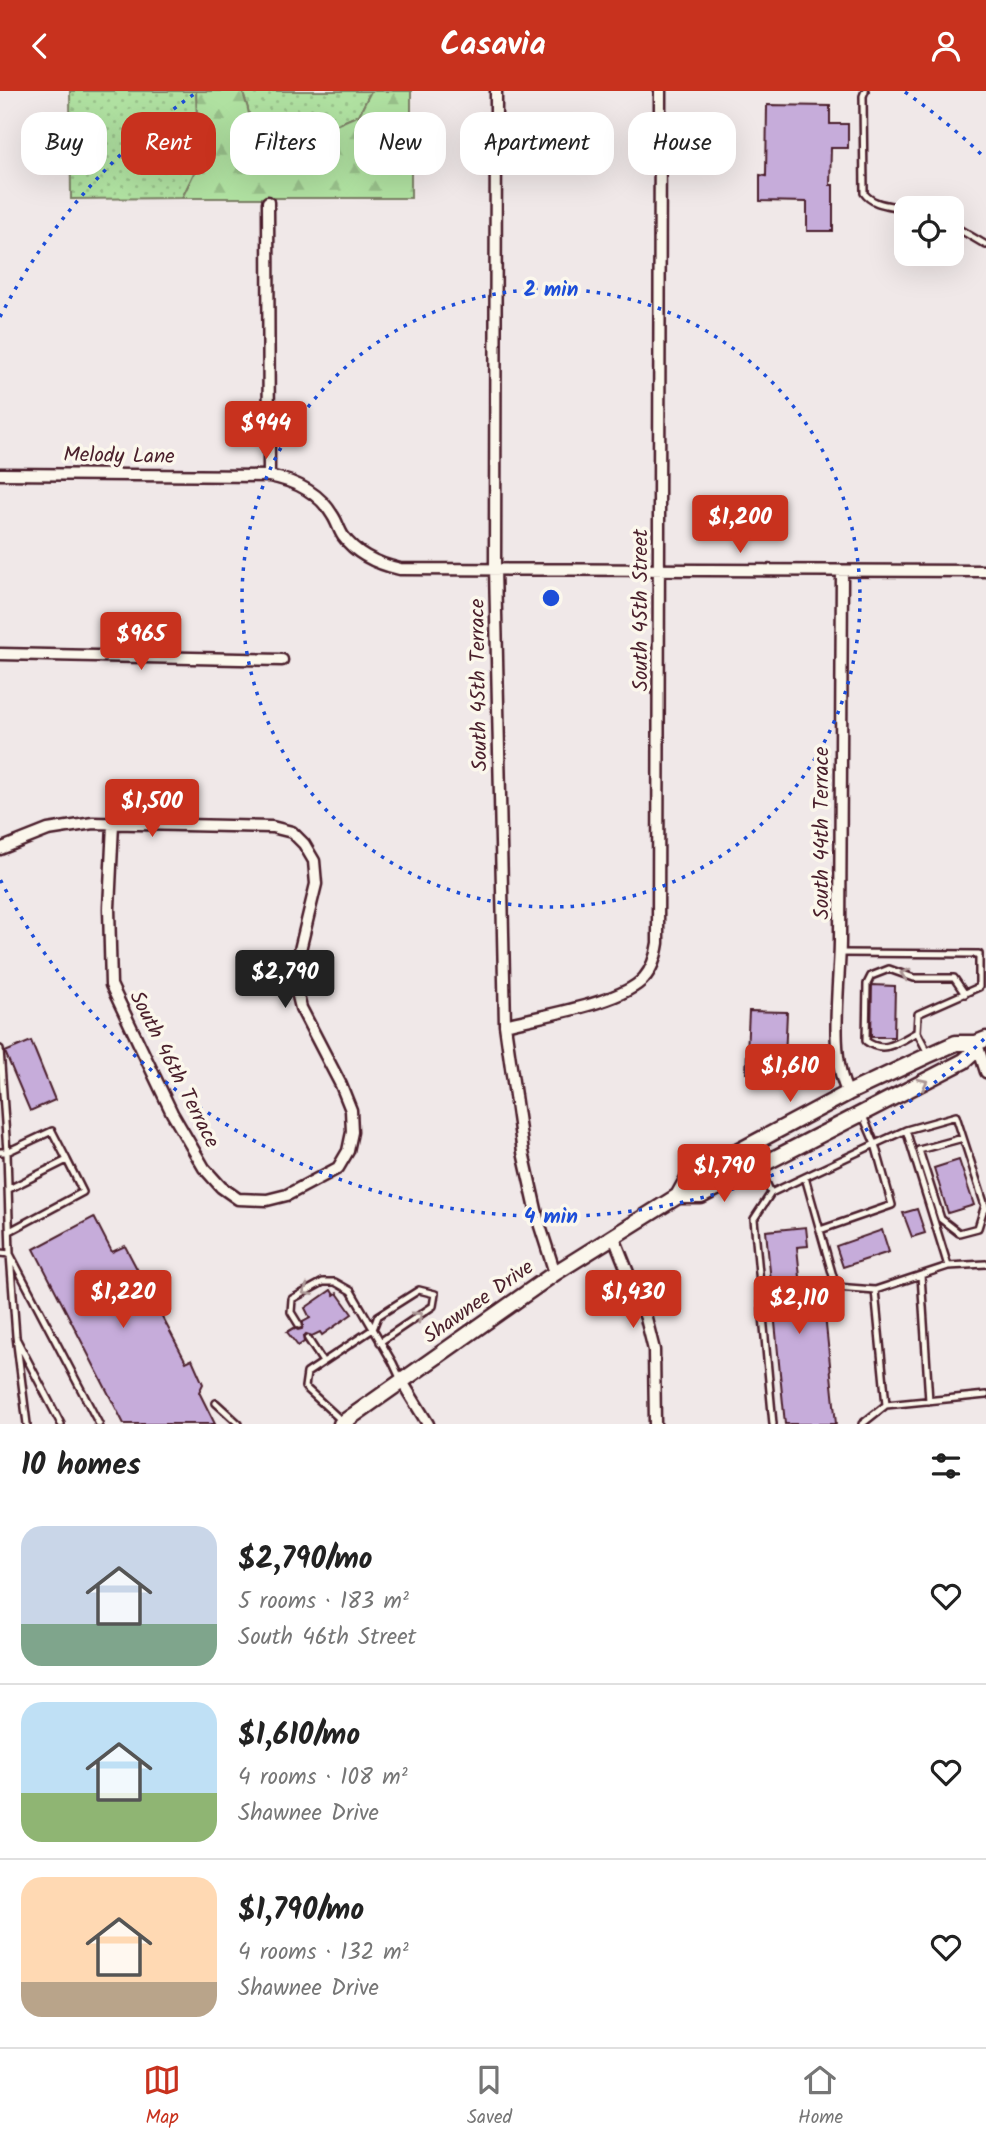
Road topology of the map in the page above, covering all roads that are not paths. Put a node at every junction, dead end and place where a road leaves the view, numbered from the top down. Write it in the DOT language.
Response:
graph roads {
  1 [pos="496,91"];
  2 [pos="660,91"];
  3 [pos="865,91"];
  4 [pos="268,202"];
  5 [pos="894,207"];
  6 [pos="964,232"];
  7 [pos="986,245"];
  8 [pos="0,474"];
  9 [pos="270,476"];
  10 [pos="495,568"];
  11 [pos="659,569"];
  12 [pos="842,571"];
  13 [pos="986,571"];
  14 [pos="0,654"];
  15 [pos="282,660"];
  16 [pos="113,824"];
  17 [pos="0,849"];
  18 [pos="840,953"];
  19 [pos="965,994"];
  20 [pos="505,1024"];
  21 [pos="917,1032"];
  22 [pos="981,1041"];
  23 [pos="0,1049"];
  24 [pos="929,1055"];
  25 [pos="986,1072"];
  26 [pos="848,1093"];
  27 [pos="862,1114"];
  28 [pos="906,1130"];
  29 [pos="963,1138"];
  30 [pos="876,1144"];
  31 [pos="748,1146"];
  32 [pos="916,1151"];
  33 [pos="0,1152"];
  34 [pos="8,1152"];
  35 [pos="67,1160"];
  36 [pos="758,1166"];
  37 [pos="805,1177"];
  38 [pos="986,1184"];
  39 [pos="979,1186"];
  40 [pos="9,1189"];
  41 [pos="771,1193"];
  42 [pos="678,1196"];
  43 [pos="985,1207"];
  44 [pos="820,1230"];
  45 [pos="10,1231"];
  46 [pos="613,1235"];
  47 [pos="0,1254"];
  48 [pos="10,1254"];
  49 [pos="986,1264"];
  50 [pos="948,1266"];
  51 [pos="555,1273"];
  52 [pos="921,1275"];
  53 [pos="875,1290"];
  54 [pos="299,1325"];
  55 [pos="373,1329"];
  56 [pos="16,1336"];
  57 [pos="308,1339"];
  58 [pos="380,1342"];
  59 [pos="323,1362"];
  60 [pos="401,1380"];
  61 [pos="986,1395"];
  62 [pos="929,1401"];
  63 [pos="216,1403"];
  64 [pos="886,1405"];
  65 [pos="869,1421"];
  66 [pos="342,1423"];
  67 [pos="27,1424"];
  68 [pos="61,1424"];
  69 [pos="99,1424"];
  70 [pos="239,1424"];
  71 [pos="428,1424"];
  72 [pos="655,1424"];
  73 [pos="773,1424"];
  74 [pos="862,1424"];
  1 -- 10 [label="street, South 45th Terrace"];
  2 -- 11 [label="street, South 45th Street"];
  3 -- 5 [label="lane"];
  4 -- 9 [label="street"];
  6 -- 7 [label="lane"];
  8 -- 9 [label="street, Melody Lane"];
  9 -- 10 [label="street, Melody Lane"];
  10 -- 11 [label="street, Melody Lane"];
  10 -- 20 [label="street, South 45th Terrace"];
  11 -- 12 [label="street, Melody Lane"];
  11 -- 20 [label="street, South 45th Street"];
  12 -- 13 [label="street, Melody Lane"];
  12 -- 18 [label="street, South 44th Terrace"];
  14 -- 15 [label="street"];
  16 -- 16 [label="street, South 46th Terrace"];
  16 -- 17 [label="street"];
  18 -- 19 [label="lane"];
  18 -- 26 [label="street, South 44th Terrace"];
  19 -- 21 [label="lane"];
  19 -- 21 [label="lane, one-way"];
  20 -- 51 [label="street, South 45th Terrace"];
  21 -- 24 [label="lane"];
  22 -- 24 [label="main road, Shawnee Drive"];
  22 -- 25 [label="street"];
  27 -- 22 [label="main road, Shawnee Drive, one-way"];
  23 -- 34 [label="lane"];
  24 -- 26 [label="main road, Shawnee Drive"];
  26 -- 27 [label="main road"];
  26 -- 31 [label="main road, Shawnee Drive"];
  27 -- 30 [label="lane"];
  27 -- 36 [label="main road, Shawnee Drive"];
  28 -- 29 [label="lane"];
  28 -- 30 [label="lane"];
  28 -- 32 [label="lane"];
  29 -- 32 [label="lane"];
  29 -- 39 [label="lane"];
  30 -- 37 [label="lane"];
  30 -- 44 [label="lane"];
  31 -- 36 [label="main road"];
  31 -- 42 [label="main road, Shawnee Drive"];
  32 -- 43 [label="lane"];
  32 -- 50 [label="lane"];
  33 -- 34 [label="lane"];
  34 -- 35 [label="lane"];
  34 -- 40 [label="lane"];
  35 -- 40 [label="lane"];
  35 -- 45 [label="lane"];
  36 -- 41 [label="lane"];
  36 -- 42 [label="main road, Shawnee Drive"];
  37 -- 41 [label="lane"];
  37 -- 44 [label="lane"];
  38 -- 39 [label="lane"];
  39 -- 43 [label="lane"];
  40 -- 45 [label="lane"];
  41 -- 73 [label="lane"];
  42 -- 46 [label="main road, Shawnee Drive"];
  44 -- 53 [label="lane"];
  45 -- 48 [label="lane"];
  46 -- 51 [label="main road, Shawnee Drive"];
  46 -- 72 [label="street"];
  47 -- 48 [label="lane"];
  48 -- 56 [label="lane"];
  48 -- 69 [label="lane"];
  49 -- 50 [label="lane"];
  50 -- 52 [label="lane"];
  51 -- 60 [label="main road, Shawnee Drive"];
  52 -- 53 [label="lane"];
  52 -- 62 [label="lane"];
  53 -- 64 [label="lane"];
  55 -- 54 [label="lane, one-way"];
  55 -- 58 [label="lane"];
  58 -- 55 [label="lane, one-way"];
  55 -- 59 [label="lane"];
  56 -- 67 [label="lane"];
  56 -- 68 [label="lane"];
  57 -- 59 [label="lane"];
  58 -- 60 [label="lane"];
  59 -- 66 [label="lane"];
  60 -- 66 [label="main road, Shawnee Drive"];
  60 -- 71 [label="street"];
  61 -- 62 [label="lane"];
  62 -- 64 [label="lane"];
  63 -- 70 [label="lane"];
  64 -- 65 [label="lane"];
  65 -- 74 [label="lane"];
}
